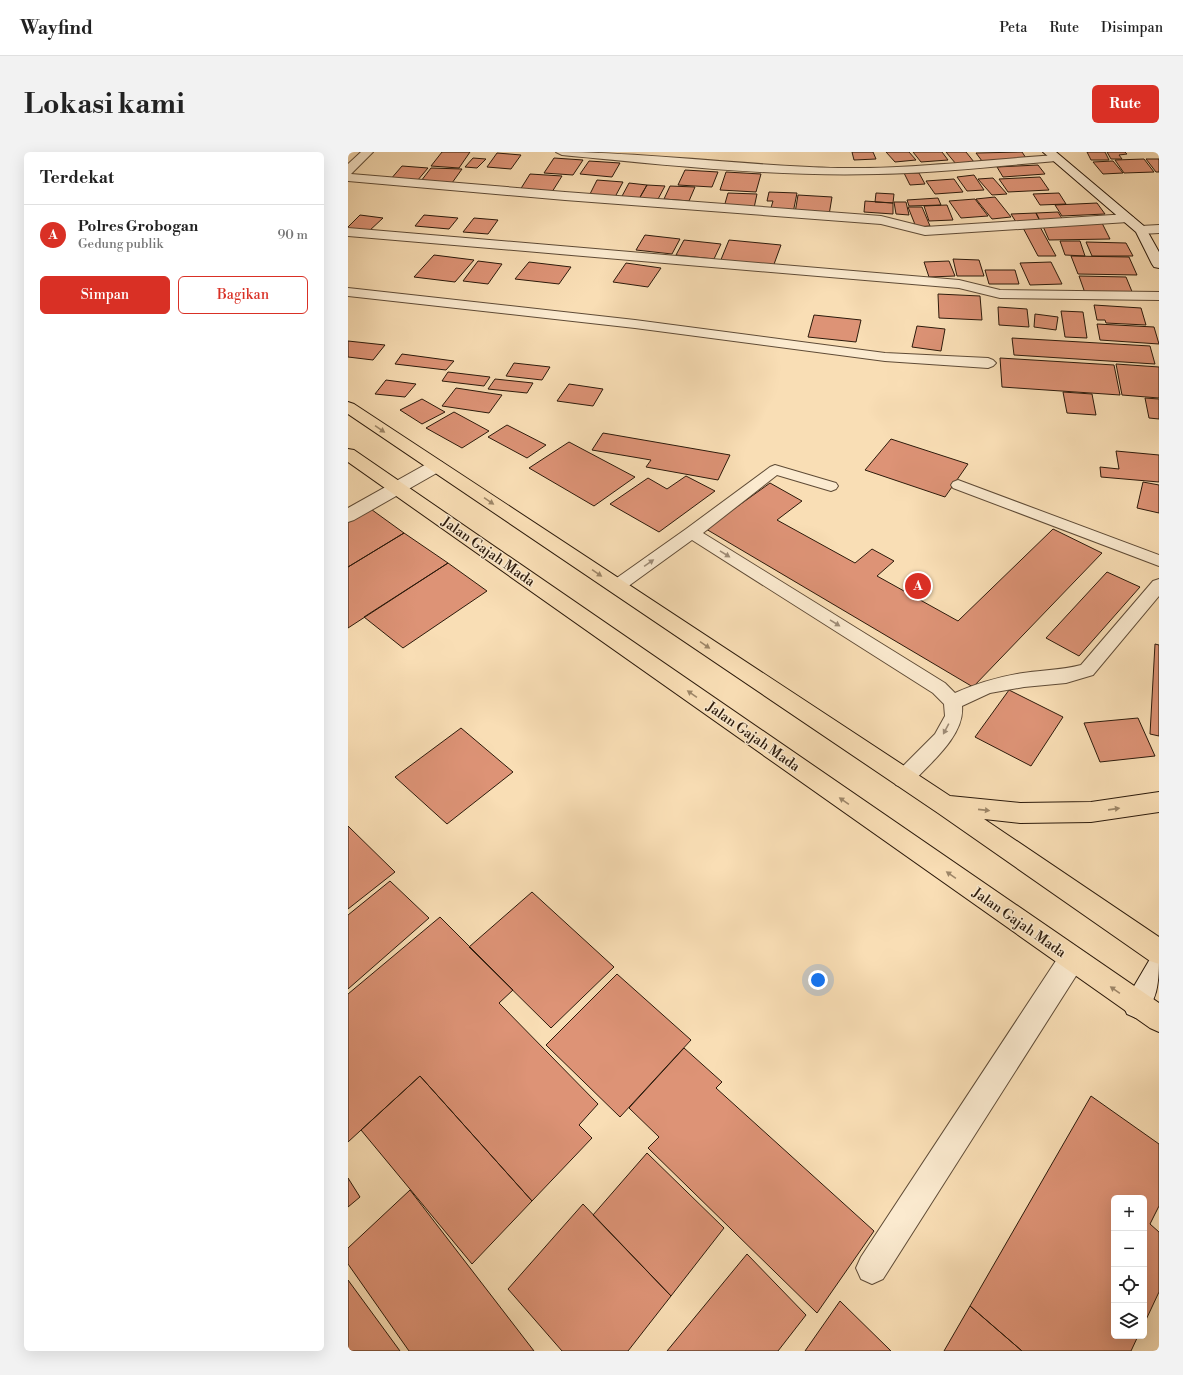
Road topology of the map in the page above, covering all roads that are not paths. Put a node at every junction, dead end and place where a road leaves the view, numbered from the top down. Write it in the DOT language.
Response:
graph roads {
  1 [pos="367,152"];
  2 [pos="562,152"];
  3 [pos="1052,155"];
  4 [pos="348,171"];
  5 [pos="348,177"];
  6 [pos="1128,218"];
  7 [pos="1159,229"];
  8 [pos="1141,230"];
  9 [pos="348,232"];
  10 [pos="1159,264"];
  11 [pos="348,292"];
  12 [pos="1159,296"];
  13 [pos="988,363"];
  14 [pos="348,407"];
  15 [pos="348,454"];
  16 [pos="436,466"];
  17 [pos="958,485"];
  18 [pos="831,486"];
  19 [pos="397,488"];
  20 [pos="348,516"];
  21 [pos="692,533"];
  22 [pos="1159,561"];
  23 [pos="1159,585"];
  24 [pos="617,586"];
  25 [pos="953,702"];
  26 [pos="902,779"];
  27 [pos="1159,802"];
  28 [pos="946,806"];
  29 [pos="1159,952"];
  30 [pos="1072,959"];
  31 [pos="1159,968"];
  32 [pos="1136,1005"];
  33 [pos="1159,1019"];
  34 [pos="872,1268"];
  1 -- 4 [label="street"];
  2 -- 3 [label="street"];
  3 -- 6 [label="street"];
  5 -- 6 [label="street"];
  6 -- 8 [label="street"];
  7 -- 8 [label="street"];
  8 -- 10 [label="street"];
  9 -- 12 [label="street"];
  11 -- 13 [label="street"];
  14 -- 16 [label="main road, one-way"];
  15 -- 19 [label="main road, Jalan Gajah Mada"];
  16 -- 19 [label="street"];
  16 -- 24 [label="main road, one-way"];
  17 -- 22 [label="lane"];
  18 -- 21 [label="lane"];
  19 -- 20 [label="street"];
  30 -- 19 [label="main road, Jalan Gajah Mada, one-way"];
  24 -- 21 [label="lane, one-way"];
  21 -- 25 [label="lane, one-way"];
  23 -- 25 [label="lane"];
  24 -- 26 [label="main road, one-way"];
  25 -- 26 [label="lane, one-way"];
  26 -- 28 [label="main road"];
  28 -- 27 [label="main road, one-way"];
  28 -- 29 [label="main road"];
  32 -- 30 [label="main road, Jalan Gajah Mada, one-way"];
  30 -- 34 [label="street"];
  31 -- 32 [label="street"];
  32 -- 33 [label="main road, Jalan Gajah Mada"];
}
